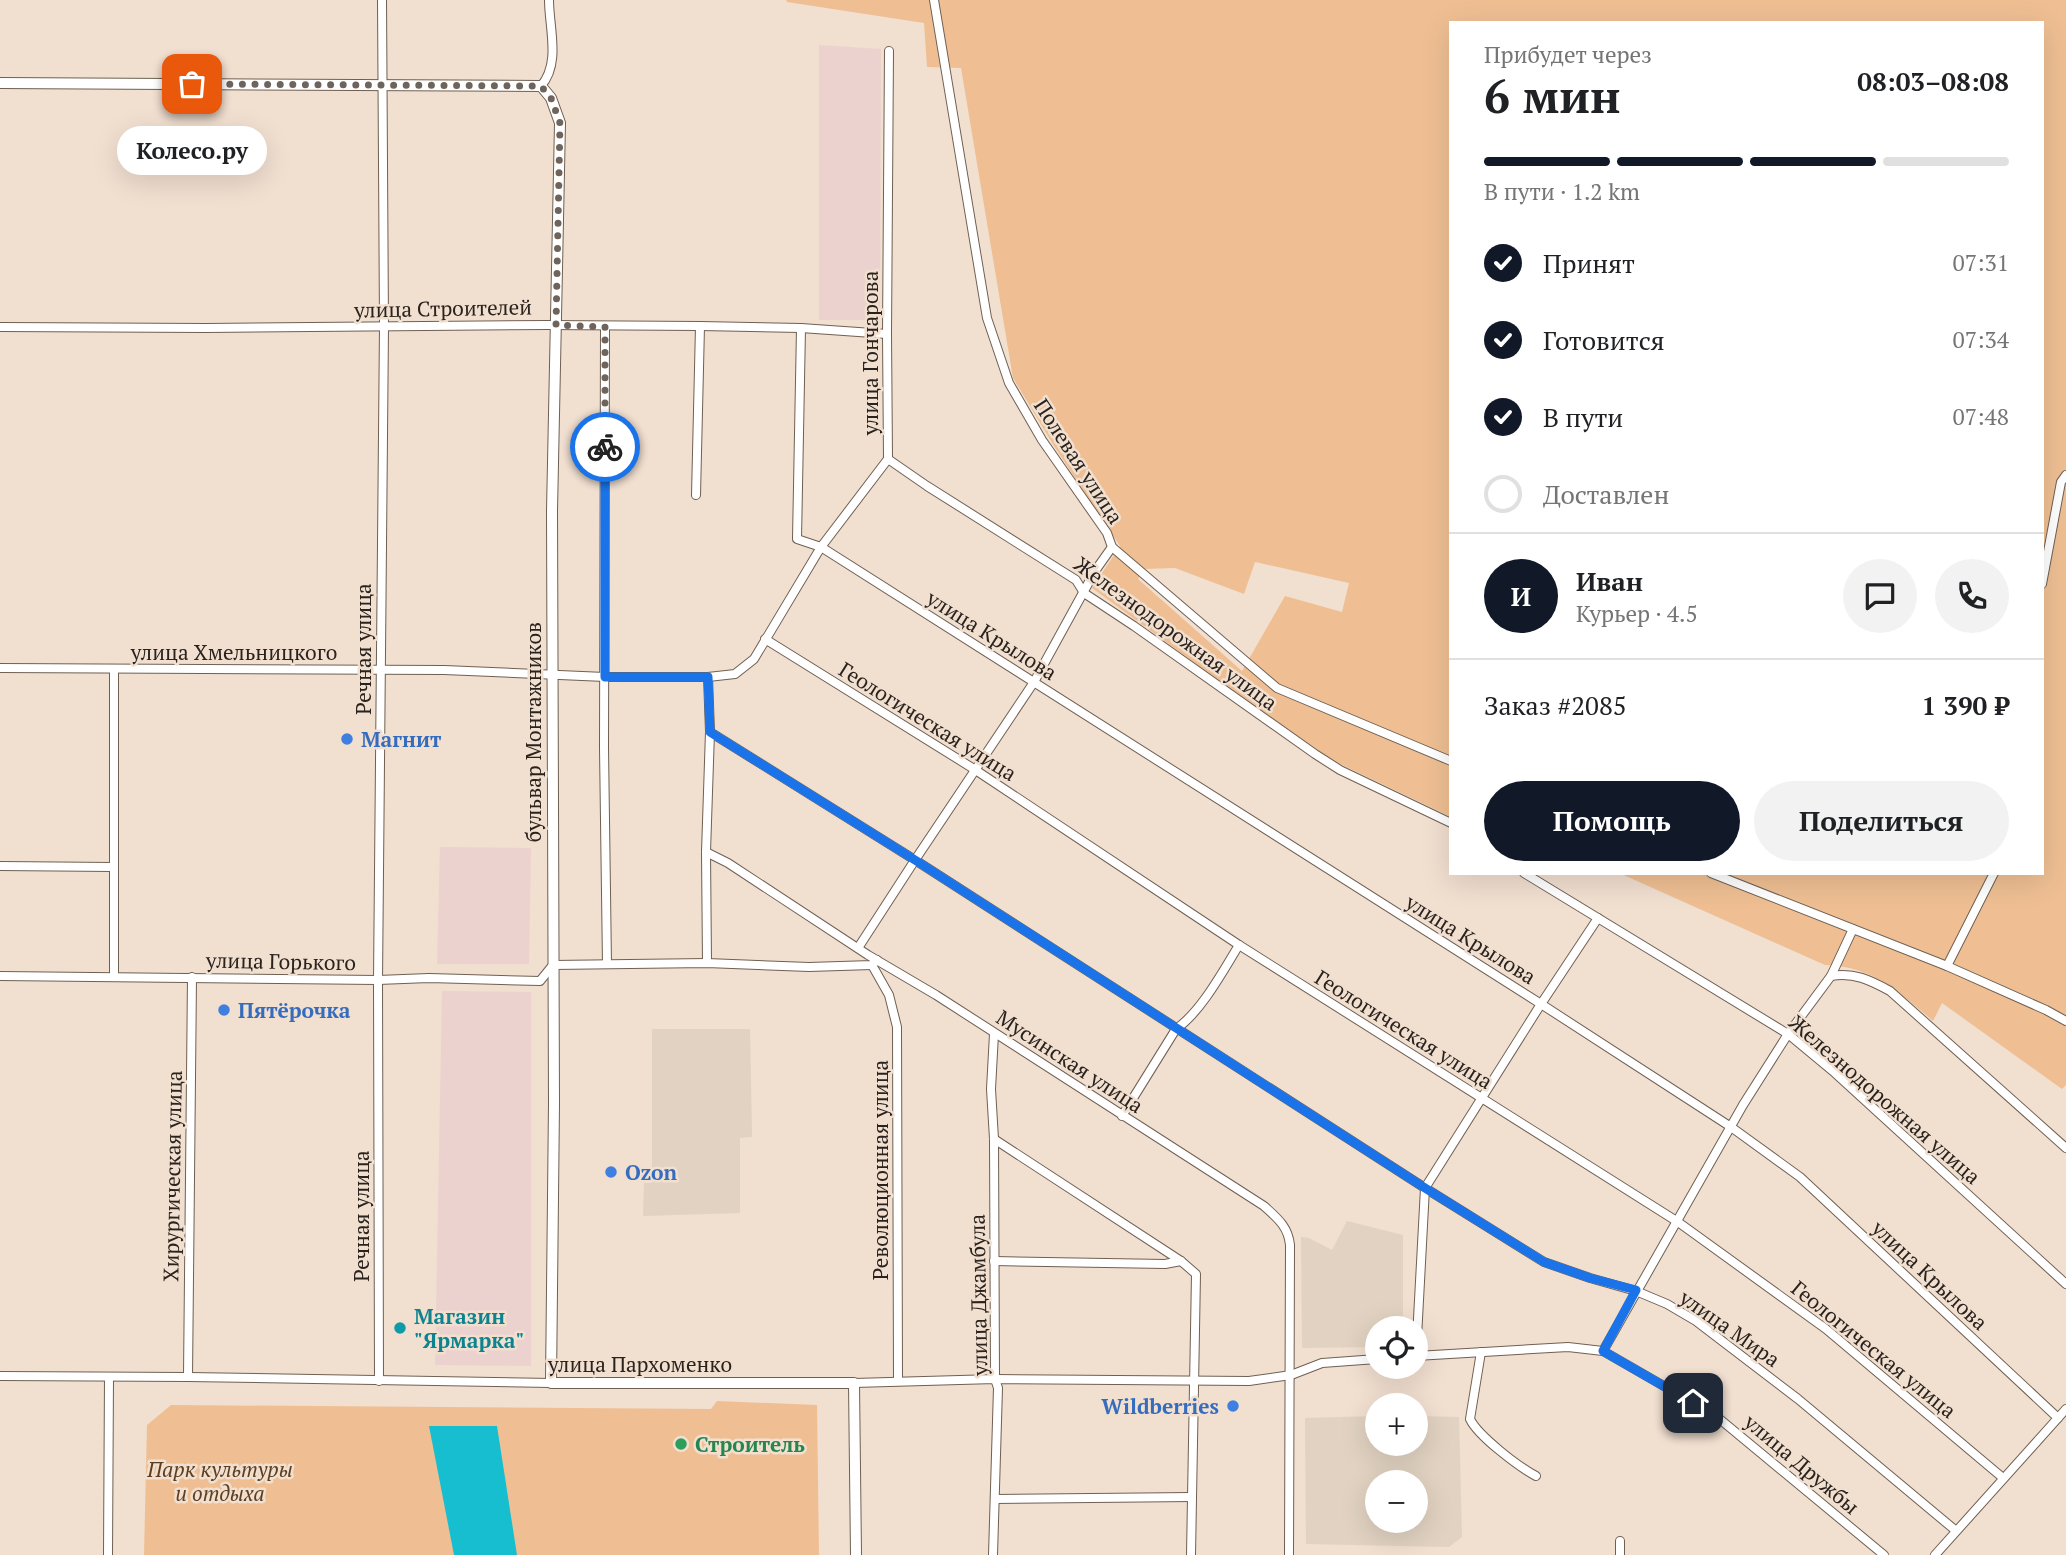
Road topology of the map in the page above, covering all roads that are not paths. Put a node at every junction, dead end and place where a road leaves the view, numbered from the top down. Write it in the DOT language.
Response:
graph roads {
  1 [pos="382,0"];
  2 [pos="549,0"];
  3 [pos="934,0"];
  4 [pos="889,51"];
  5 [pos="0,83"];
  6 [pos="381,85"];
  7 [pos="541,86"];
  8 [pos="556,325"];
  9 [pos="384,326"];
  10 [pos="700,326"];
  11 [pos="0,327"];
  12 [pos="605,327"];
  13 [pos="801,328"];
  14 [pos="887,334"];
  15 [pos="888,459"];
  16 [pos="2066,475"];
  17 [pos="696,495"];
  18 [pos="821,547"];
  19 [pos="1112,547"];
  20 [pos="2044,573"];
  21 [pos="1084,593"];
  22 [pos="765,639"];
  23 [pos="0,668"];
  24 [pos="114,669"];
  25 [pos="381,670"];
  26 [pos="552,676"];
  27 [pos="605,677"];
  28 [pos="708,677"];
  29 [pos="1034,682"];
  30 [pos="710,732"];
  31 [pos="1449,760"];
  32 [pos="974,769"];
  33 [pos="1449,822"];
  34 [pos="706,852"];
  35 [pos="915,860"];
  36 [pos="0,866"];
  37 [pos="113,867"];
  38 [pos="1527,875"];
  39 [pos="1716,875"];
  40 [pos="1993,875"];
  41 [pos="1598,918"];
  42 [pos="1853,929"];
  43 [pos="1238,945"];
  44 [pos="858,948"];
  45 [pos="707,963"];
  46 [pos="874,963"];
  47 [pos="607,964"];
  48 [pos="553,965"];
  49 [pos="1947,966"];
  50 [pos="0,976"];
  51 [pos="114,976"];
  52 [pos="1831,976"];
  53 [pos="192,977"];
  54 [pos="378,980"];
  55 [pos="1541,1003"];
  56 [pos="2066,1021"];
  57 [pos="1176,1029"];
  58 [pos="995,1034"];
  59 [pos="1788,1034"];
  60 [pos="1480,1098"];
  61 [pos="1122,1116"];
  62 [pos="1731,1127"];
  63 [pos="994,1139"];
  64 [pos="2066,1148"];
  65 [pos="1425,1188"];
  66 [pos="1678,1222"];
  67 [pos="994,1261"];
  68 [pos="1181,1261"];
  69 [pos="2066,1284"];
  70 [pos="1636,1290"];
  71 [pos="1418,1316"];
  72 [pos="1603,1351"];
  73 [pos="1481,1352"];
  74 [pos="1428,1355"];
  75 [pos="1365,1360"];
  76 [pos="1290,1375"];
  77 [pos="0,1376"];
  78 [pos="109,1377"];
  79 [pos="188,1377"];
  80 [pos="995,1379"];
  81 [pos="898,1380"];
  82 [pos="379,1381"];
  83 [pos="1196,1381"];
  84 [pos="854,1382"];
  85 [pos="551,1383"];
  86 [pos="2066,1409"];
  87 [pos="2058,1419"];
  88 [pos="1536,1476"];
  89 [pos="2003,1478"];
  90 [pos="1192,1497"];
  91 [pos="995,1499"];
  92 [pos="1955,1530"];
  93 [pos="1620,1541"];
  94 [pos="108,1555"];
  95 [pos="856,1555"];
  96 [pos="993,1555"];
  97 [pos="1191,1555"];
  98 [pos="1289,1555"];
  99 [pos="1620,1555"];
  100 [pos="1884,1555"];
  101 [pos="1935,1555"];
  1 -- 6 [label="street, Речная улица"];
  2 -- 7 [label="street"];
  3 -- 19 [label="street, Полевая улица"];
  4 -- 14 [label="street, улица Гончарова"];
  5 -- 6 [label="street"];
  6 -- 7 [label="street"];
  6 -- 9 [label="street, Речная улица"];
  7 -- 8 [label="street, бульвар Монтажников"];
  8 -- 9 [label="street, улица Строителей"];
  8 -- 12 [label="street, улица Строителей"];
  8 -- 26 [label="street, бульвар Монтажников"];
  9 -- 11 [label="street, улица Строителей"];
  9 -- 25 [label="street, Речная улица"];
  10 -- 12 [label="street, улица Строителей"];
  10 -- 13 [label="street, улица Строителей"];
  10 -- 17 [label="street"];
  12 -- 27 [label="street"];
  13 -- 14 [label="street, улица Строителей"];
  13 -- 18 [label="street, улица Крылова"];
  14 -- 15 [label="street, улица Гончарова"];
  15 -- 18 [label="street, улица Гончарова"];
  15 -- 21 [label="street, Железнодорожная улица"];
  16 -- 20 [label="street"];
  18 -- 22 [label="street, улица Гончарова"];
  18 -- 29 [label="street, улица Крылова"];
  19 -- 21 [label="street"];
  19 -- 31 [label="street, Полевая улица"];
  21 -- 29 [label="street"];
  21 -- 33 [label="street, Железнодорожная улица"];
  22 -- 28 [label="street, улица Гончарова"];
  22 -- 32 [label="street, Геологическая улица"];
  23 -- 24 [label="street, улица Хмельницкого"];
  24 -- 25 [label="street, улица Хмельницкого"];
  24 -- 37 [label="street"];
  25 -- 26 [label="street, улица Хмельницкого"];
  25 -- 54 [label="street, Речная улица"];
  26 -- 27 [label="street, улица Гончарова"];
  26 -- 48 [label="street, бульвар Монтажников"];
  27 -- 28 [label="street, улица Гончарова"];
  27 -- 47 [label="street"];
  28 -- 30 [label="street"];
  29 -- 32 [label="street"];
  29 -- 55 [label="street, улица Крылова"];
  30 -- 34 [label="street"];
  30 -- 35 [label="street, улица Мира"];
  32 -- 35 [label="street"];
  32 -- 43 [label="street, Геологическая улица"];
  34 -- 44 [label="street, Мусинская улица"];
  34 -- 45 [label="street"];
  35 -- 44 [label="street"];
  35 -- 57 [label="street, улица Мира"];
  36 -- 37 [label="street"];
  37 -- 51 [label="street"];
  38 -- 41 [label="street, Железнодорожная улица"];
  39 -- 42 [label="street"];
  40 -- 49 [label="street"];
  41 -- 55 [label="street"];
  41 -- 59 [label="street, Железнодорожная улица"];
  42 -- 49 [label="street"];
  42 -- 52 [label="street"];
  43 -- 57 [label="street"];
  43 -- 60 [label="street, Геологическая улица"];
  44 -- 46 [label="street, Мусинская улица"];
  45 -- 46 [label="street"];
  45 -- 47 [label="street"];
  46 -- 58 [label="street, Мусинская улица"];
  46 -- 81 [label="street, Революционная улица"];
  47 -- 48 [label="street"];
  48 -- 54 [label="street, улица Горького"];
  48 -- 85 [label="street, бульвар Монтажников"];
  49 -- 56 [label="street"];
  50 -- 51 [label="street, улица Горького"];
  51 -- 53 [label="street, улица Горького"];
  52 -- 59 [label="street"];
  52 -- 64 [label="street"];
  53 -- 54 [label="street, улица Горького"];
  53 -- 79 [label="street, Хирургическая улица"];
  54 -- 82 [label="street, Речная улица"];
  55 -- 60 [label="street"];
  55 -- 62 [label="street, улица Крылова"];
  57 -- 61 [label="street"];
  57 -- 65 [label="street, улица Мира"];
  58 -- 61 [label="street, Мусинская улица"];
  58 -- 63 [label="street, улица Джамбула"];
  59 -- 62 [label="street"];
  59 -- 69 [label="street, Железнодорожная улица"];
  60 -- 65 [label="street"];
  60 -- 66 [label="street, Геологическая улица"];
  61 -- 76 [label="street, Мусинская улица"];
  62 -- 66 [label="street"];
  62 -- 87 [label="street, улица Крылова"];
  63 -- 67 [label="street, улица Джамбула"];
  63 -- 68 [label="street"];
  65 -- 70 [label="street, улица Мира"];
  65 -- 71 [label="street"];
  66 -- 70 [label="street"];
  66 -- 89 [label="street, Геологическая улица"];
  67 -- 68 [label="street"];
  67 -- 80 [label="street, улица Джамбула"];
  68 -- 83 [label="street"];
  70 -- 72 [label="street"];
  70 -- 92 [label="street, улица Мира"];
  72 -- 73 [label="street, улица Дружбы"];
  72 -- 100 [label="street, улица Дружбы"];
  73 -- 74 [label="street, улица Дружбы"];
  73 -- 88 [label="street"];
  75 -- 76 [label="street"];
  76 -- 83 [label="street, улица Пархоменко"];
  76 -- 98 [label="street, Мусинская улица"];
  77 -- 78 [label="street, улица Пархоменко"];
  78 -- 79 [label="street, улица Пархоменко"];
  78 -- 94 [label="street"];
  79 -- 82 [label="street, улица Пархоменко"];
  80 -- 81 [label="street, улица Пархоменко"];
  80 -- 83 [label="street, улица Пархоменко"];
  80 -- 91 [label="street, улица Джамбула"];
  81 -- 84 [label="street, улица Пархоменко"];
  82 -- 85 [label="street, улица Пархоменко"];
  83 -- 90 [label="street"];
  84 -- 85 [label="street, улица Пархоменко"];
  84 -- 95 [label="street"];
  86 -- 87 [label="street"];
  87 -- 89 [label="street"];
  89 -- 92 [label="street"];
  90 -- 91 [label="street"];
  90 -- 97 [label="street"];
  91 -- 96 [label="street, улица Джамбула"];
  92 -- 101 [label="street"];
  93 -- 99 [label="street"];
}
